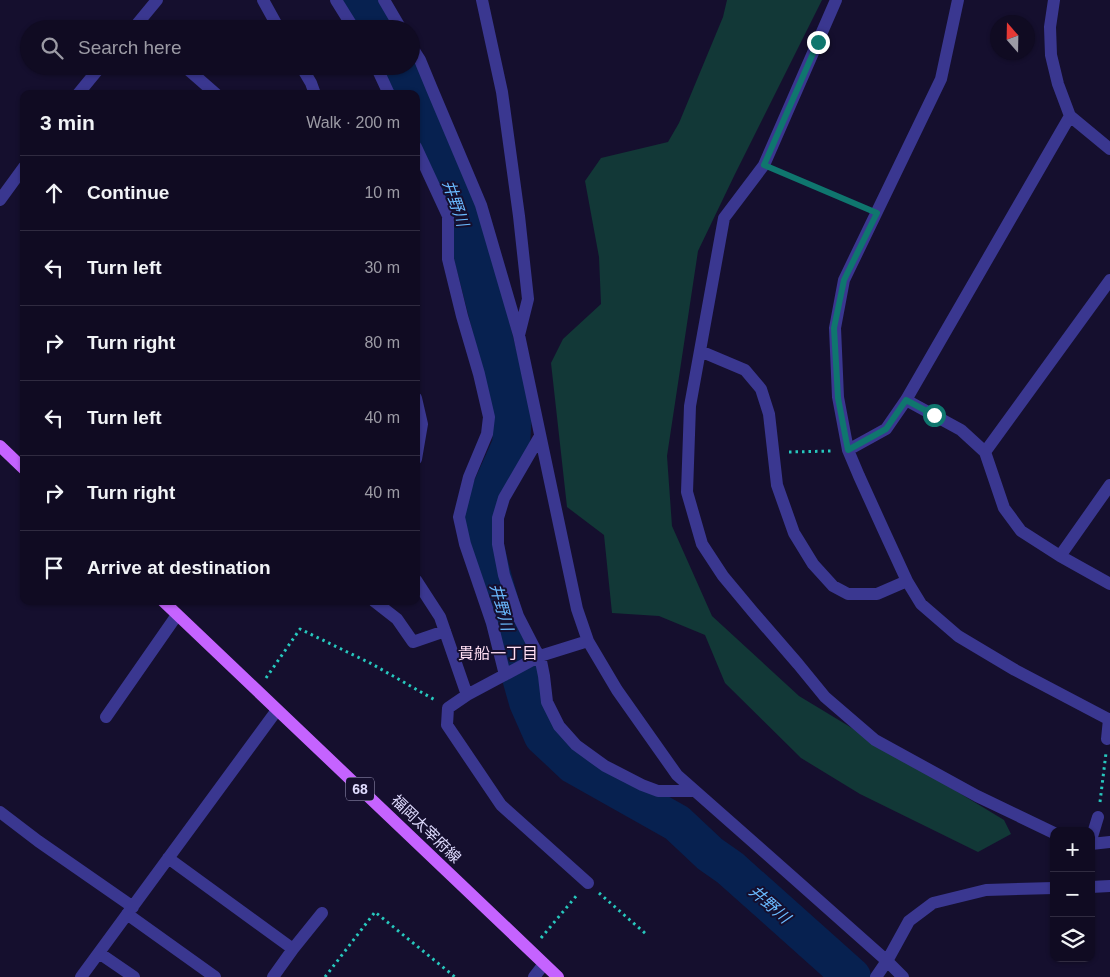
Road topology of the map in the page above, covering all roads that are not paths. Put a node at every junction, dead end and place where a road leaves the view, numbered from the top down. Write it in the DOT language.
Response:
graph roads {
  1 [pos="157,0"];
  2 [pos="262,0"];
  3 [pos="336,0"];
  4 [pos="384,0"];
  5 [pos="482,0"];
  6 [pos="836,0"];
  7 [pos="958,0"];
  8 [pos="1054,0"];
  9 [pos="141,20"];
  10 [pos="274,20"];
  11 [pos="348,20"];
  12 [pos="396,20"];
  13 [pos="420,60"];
  14 [pos="90,75"];
  15 [pos="194,75"];
  16 [pos="306,75"];
  17 [pos="380,75"];
  18 [pos="81,90"];
  19 [pos="211,90"];
  20 [pos="314,90"];
  21 [pos="388,90"];
  22 [pos="1070,116"];
  23 [pos="1110,149"];
  24 [pos="420,156"];
  25 [pos="20,172"];
  26 [pos="0,200"];
  27 [pos="1110,280"];
  28 [pos="519,335"];
  29 [pos="700,351"];
  30 [pos="906,400"];
  31 [pos="540,436"];
  32 [pos="848,450"];
  33 [pos="985,452"];
  34 [pos="2,453"];
  35 [pos="20,466"];
  36 [pos="1110,485"];
  37 [pos="1060,556"];
  38 [pos="907,581"];
  39 [pos="1110,584"];
  40 [pos="420,586"];
  41 [pos="167,605"];
  42 [pos="379,605"];
  43 [pos="177,614"];
  44 [pos="445,631"];
  45 [pos="588,641"];
  46 [pos="540,656"];
  47 [pos="505,675"];
  48 [pos="467,695"];
  49 [pos="277,710"];
  50 [pos="106,717"];
  51 [pos="1110,719"];
  52 [pos="1107,739"];
  53 [pos="695,791"];
  54 [pos="0,812"];
  55 [pos="1098,817"];
  56 [pos="1095,827"];
  57 [pos="1050,831"];
  58 [pos="1110,842"];
  59 [pos="1095,844"];
  60 [pos="168,858"];
  61 [pos="588,883"];
  62 [pos="1110,886"];
  63 [pos="1095,887"];
  64 [pos="1050,888"];
  65 [pos="130,911"];
  66 [pos="322,913"];
  67 [pos="293,949"];
  68 [pos="98,953"];
  69 [pos="887,961"];
  70 [pos="544,964"];
  71 [pos="81,977"];
  72 [pos="134,977"];
  73 [pos="215,977"];
  74 [pos="273,977"];
  75 [pos="534,977"];
  76 [pos="558,977"];
  77 [pos="876,977"];
  78 [pos="903,977"];
  1 -- 9 [label="street"];
  2 -- 10 [label="street"];
  3 -- 11 [label="street"];
  4 -- 12 [label="street"];
  5 -- 28 [label="street"];
  6 -- 29 [label="street"];
  7 -- 32 [label="street"];
  8 -- 22 [label="street"];
  13 -- 28 [label="street"];
  14 -- 18 [label="street"];
  15 -- 19 [label="street"];
  16 -- 20 [label="street"];
  17 -- 21 [label="street"];
  22 -- 23 [label="street"];
  22 -- 30 [label="street"];
  24 -- 47 [label="street"];
  25 -- 26 [label="street"];
  27 -- 33 [label="street"];
  28 -- 31 [label="street"];
  29 -- 38 [label="street"];
  29 -- 57 [label="street"];
  30 -- 32 [label="street"];
  30 -- 33 [label="street"];
  31 -- 45 [label="street"];
  31 -- 46 [label="street"];
  32 -- 38 [label="street"];
  33 -- 37 [label="street"];
  34 -- 35 [label="main road"];
  36 -- 37 [label="street"];
  37 -- 39 [label="street"];
  38 -- 51 [label="street"];
  40 -- 44 [label="street"];
  41 -- 43 [label="main road, 福岡太宰府線 / 68"];
  42 -- 44 [label="street"];
  43 -- 49 [label="main road, 福岡太宰府線 / 68"];
  43 -- 50 [label="street"];
  44 -- 48 [label="street"];
  45 -- 46 [label="street"];
  45 -- 53 [label="street"];
  46 -- 47 [label="street"];
  46 -- 53 [label="street"];
  47 -- 48 [label="street"];
  48 -- 61 [label="street"];
  49 -- 60 [label="street"];
  49 -- 70 [label="main road, 福岡太宰府線 / 68"];
  51 -- 52 [label="street"];
  53 -- 69 [label="street"];
  54 -- 65 [label="street"];
  55 -- 56 [label="street"];
  58 -- 59 [label="street"];
  60 -- 65 [label="street"];
  60 -- 67 [label="street"];
  62 -- 63 [label="street"];
  64 -- 69 [label="street"];
  65 -- 68 [label="street"];
  65 -- 73 [label="street"];
  66 -- 67 [label="street"];
  67 -- 74 [label="street"];
  68 -- 71 [label="street"];
  68 -- 72 [label="street"];
  69 -- 77 [label="street"];
  69 -- 78 [label="street"];
  70 -- 75 [label="street"];
  70 -- 76 [label="main road, 福岡太宰府線 / 68"];
}
